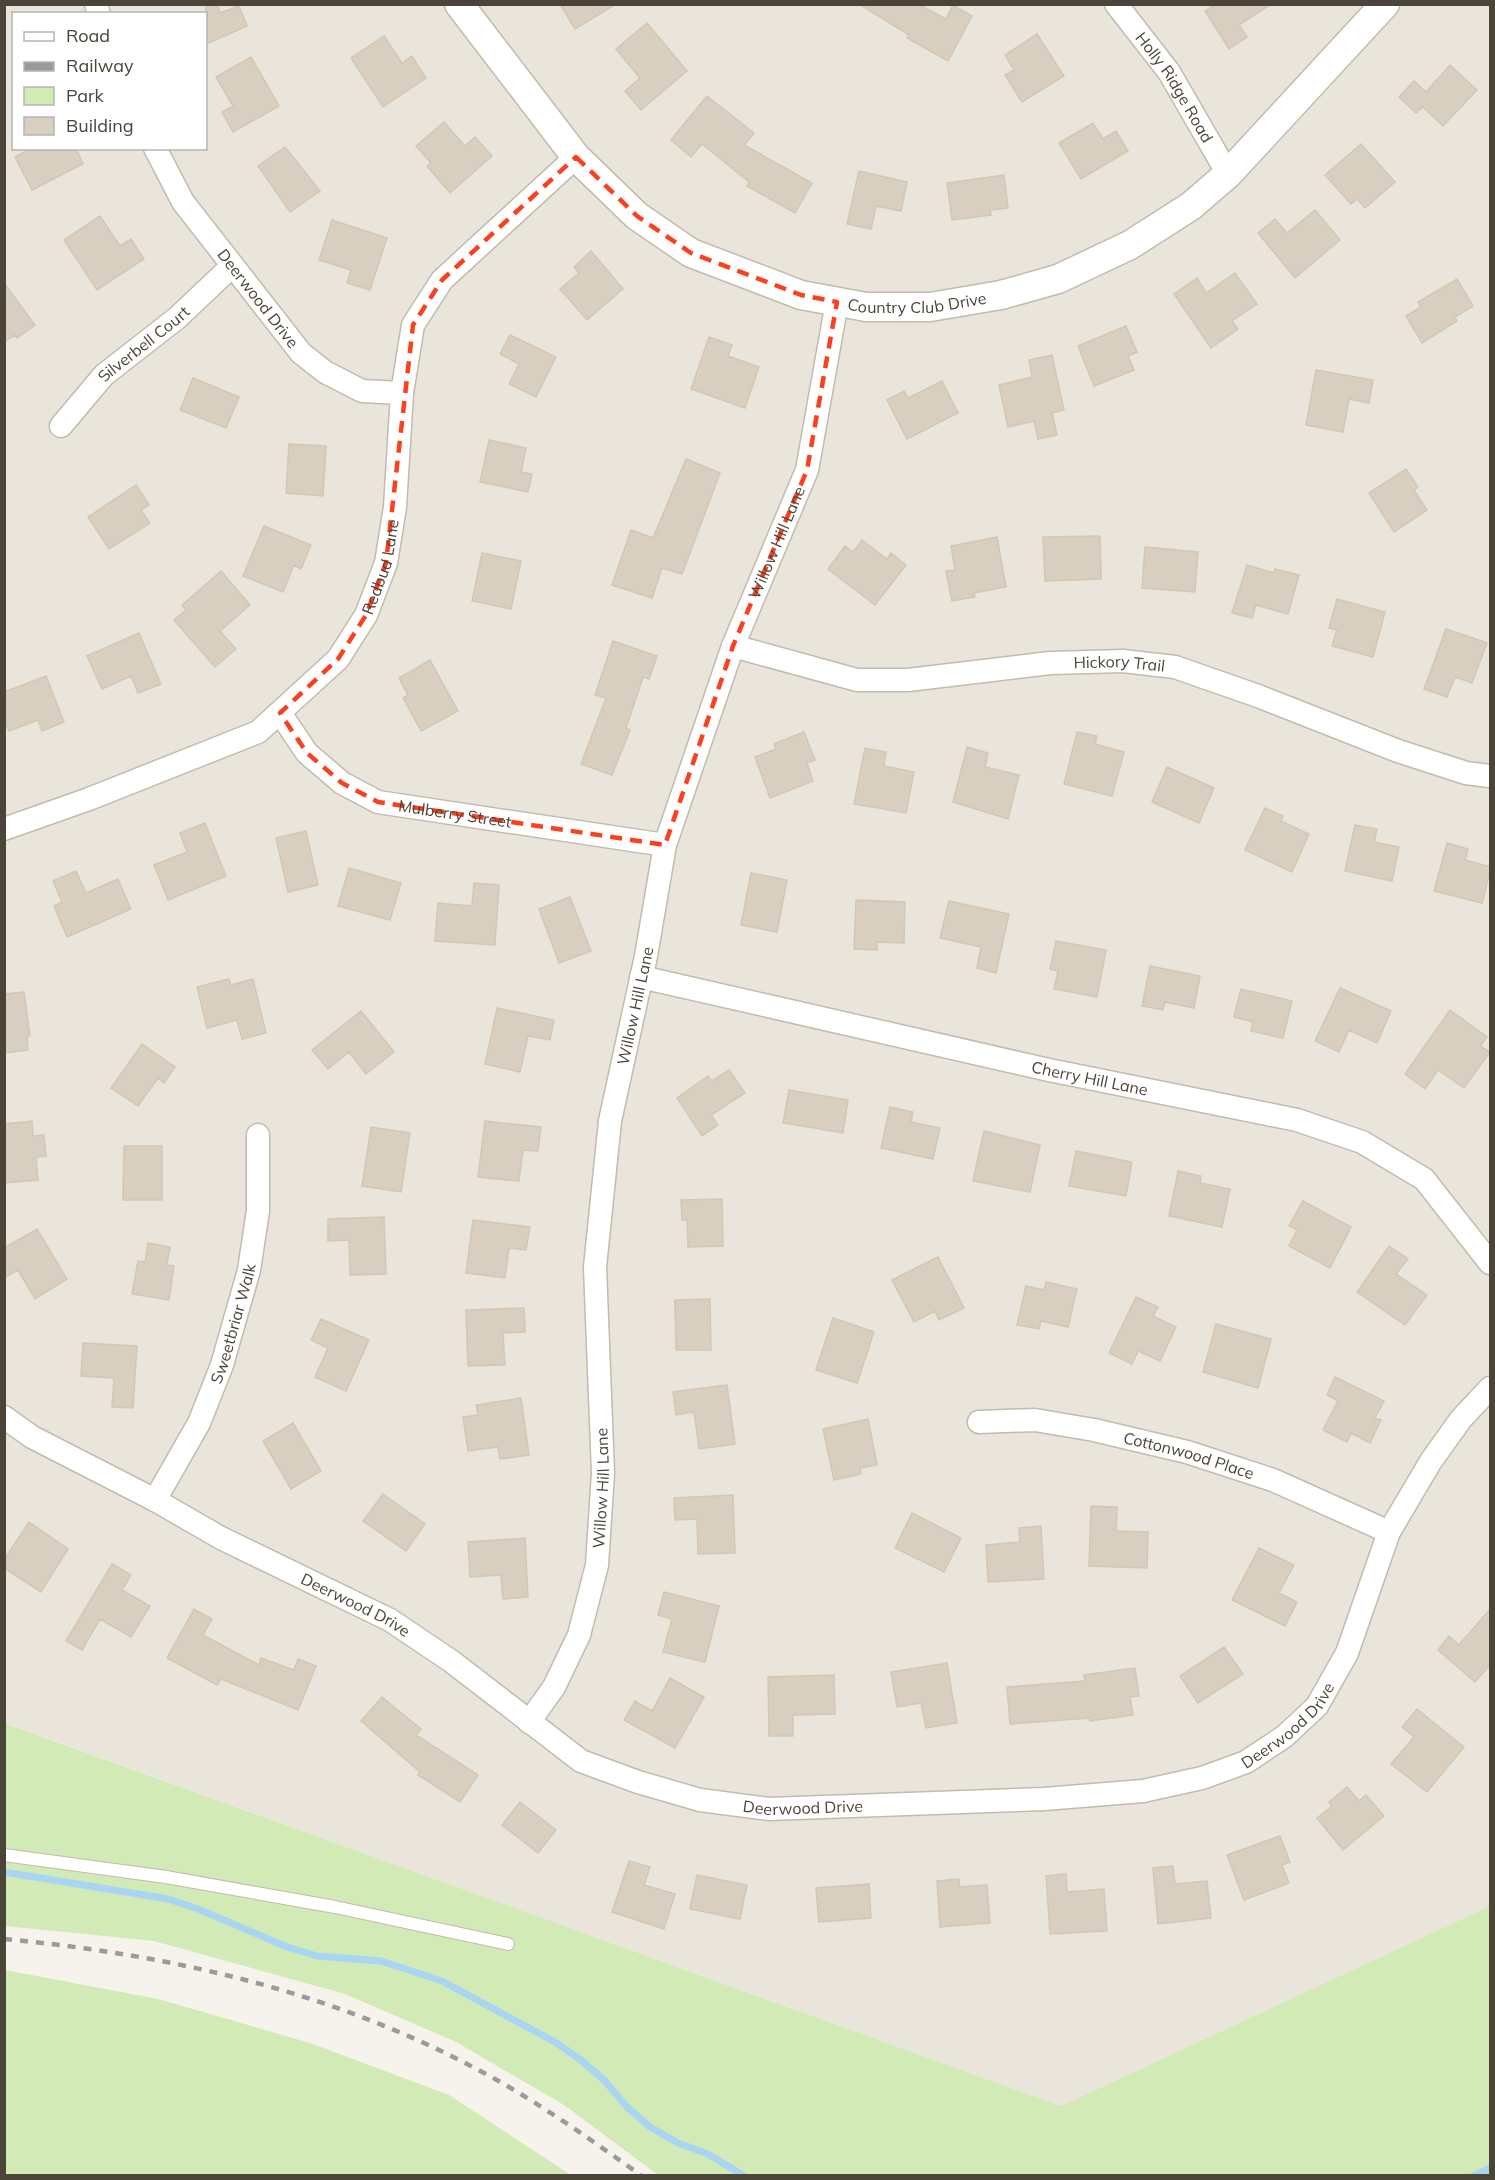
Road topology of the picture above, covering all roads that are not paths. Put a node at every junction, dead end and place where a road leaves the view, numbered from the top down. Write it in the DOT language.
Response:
graph roads {
  1 [pos="459,4"];
  2 [pos="1116,4"];
  3 [pos="1385,4"];
  4 [pos="156,150"];
  5 [pos="576,157"];
  6 [pos="1228,174"];
  7 [pos="231,266"];
  8 [pos="837,302"];
  9 [pos="402,393"];
  10 [pos="61,426"];
  11 [pos="733,646"];
  12 [pos="280,713"];
  13 [pos="1491,776"];
  14 [pos="4,829"];
  15 [pos="665,845"];
  16 [pos="642,977"];
  17 [pos="258,1135"];
  18 [pos="1491,1263"];
  19 [pos="1491,1388"];
  20 [pos="4,1417"];
  21 [pos="979,1422"];
  22 [pos="156,1500"];
  23 [pos="1389,1532"];
  24 [pos="529,1722"];
  25 [pos="4,1855"];
  26 [pos="508,1944"];
  1 -- 5 [label="street, Country Club Drive"];
  2 -- 6 [label="street, Holly Ridge Road"];
  3 -- 6 [label="street, Country Club Drive"];
  4 -- 7 [label="street, Deerwood Drive"];
  5 -- 8 [label="street, Country Club Drive"];
  5 -- 9 [label="street, Redbud Lane"];
  6 -- 8 [label="street, Country Club Drive"];
  7 -- 9 [label="street, Deerwood Drive"];
  7 -- 10 [label="street, Silverbell Court"];
  8 -- 11 [label="street, Willow Hill Lane"];
  9 -- 12 [label="street, Redbud Lane"];
  11 -- 13 [label="street, Hickory Trail"];
  11 -- 15 [label="street, Willow Hill Lane"];
  12 -- 14 [label="street, Redbud Lane"];
  12 -- 15 [label="street, Mulberry Street"];
  15 -- 16 [label="street, Willow Hill Lane"];
  16 -- 18 [label="street, Cherry Hill Lane"];
  16 -- 24 [label="street, Willow Hill Lane"];
  17 -- 22 [label="street, Sweetbriar Walk"];
  19 -- 23 [label="street, Deerwood Drive"];
  20 -- 22 [label="street, Deerwood Drive"];
  21 -- 23 [label="street, Cottonwood Place"];
  22 -- 24 [label="street, Deerwood Drive"];
  23 -- 24 [label="street, Deerwood Drive"];
  25 -- 26 [label="lane"];
}
